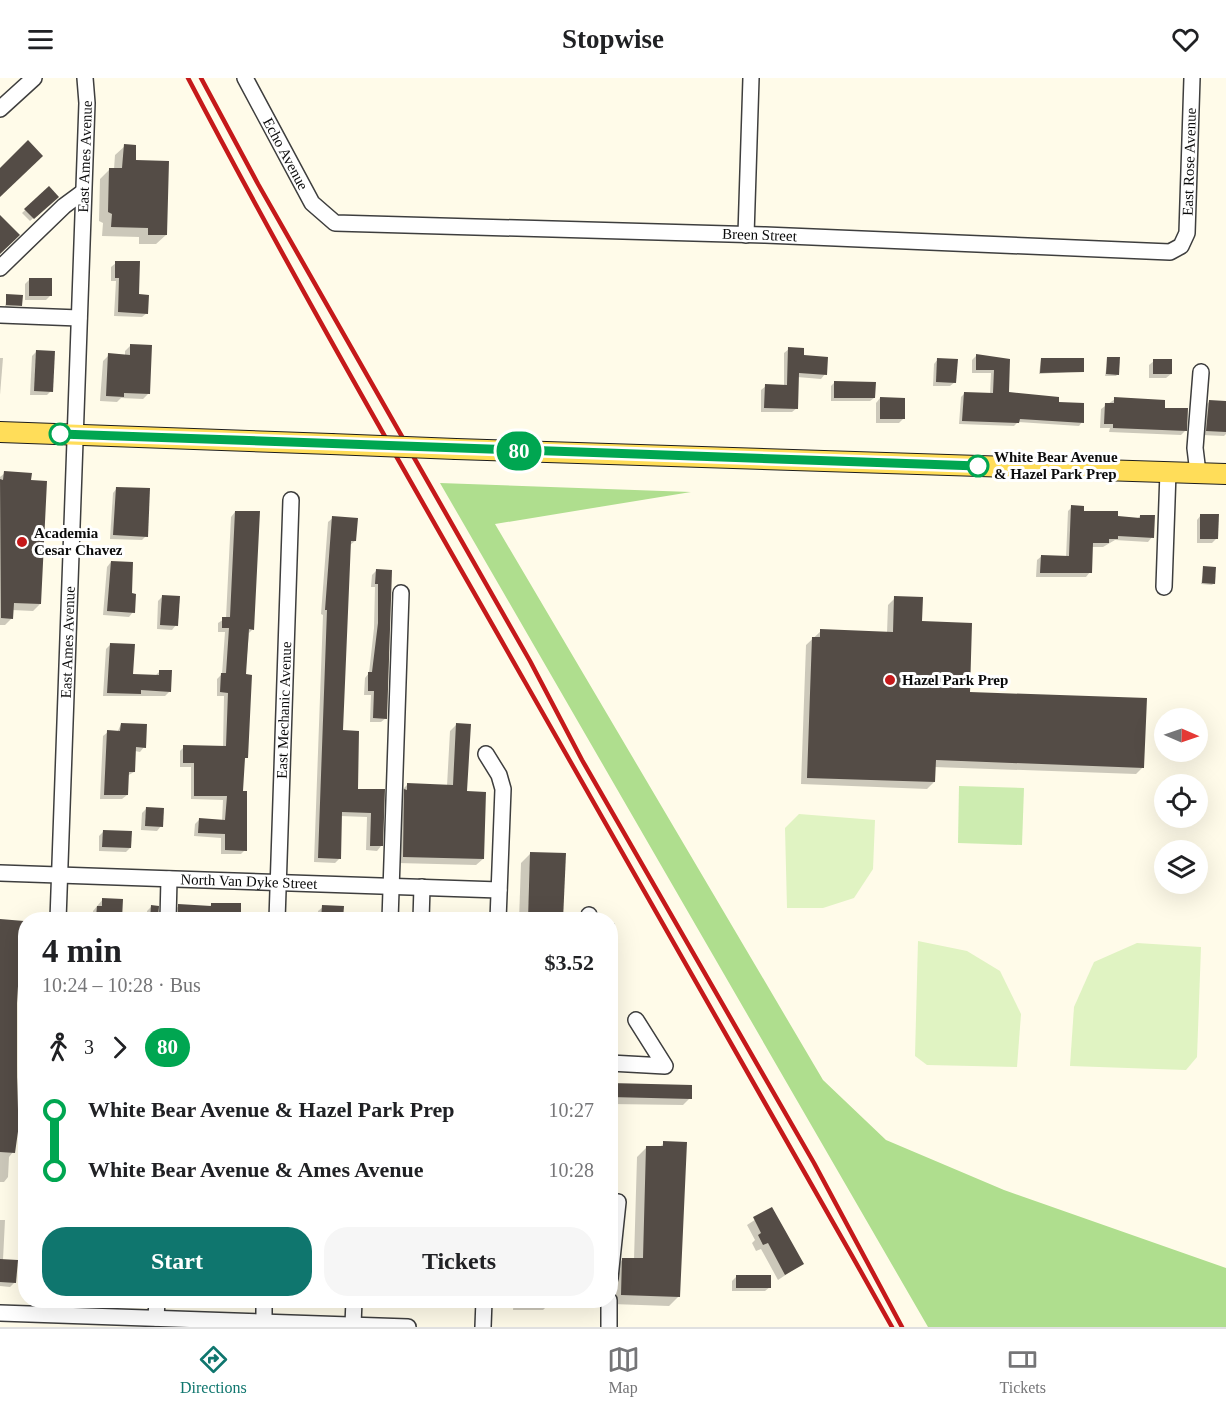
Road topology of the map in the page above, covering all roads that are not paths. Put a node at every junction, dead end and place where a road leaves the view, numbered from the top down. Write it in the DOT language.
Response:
graph roads {
  1 [pos="34,78"];
  2 [pos="85,78"];
  3 [pos="245,78"];
  4 [pos="752,78"];
  5 [pos="1192,78"];
  6 [pos="0,109"];
  7 [pos="83,192"];
  8 [pos="335,223"];
  9 [pos="746,235"];
  10 [pos="1181,246"];
  11 [pos="0,268"];
  12 [pos="0,315"];
  13 [pos="79,318"];
  14 [pos="1201,372"];
  15 [pos="0,432"];
  16 [pos="74,434"];
  17 [pos="1168,472"];
  18 [pos="1198,473"];
  19 [pos="1226,474"];
  20 [pos="291,500"];
  21 [pos="1164,587"];
  22 [pos="401,593"];
  23 [pos="486,754"];
  24 [pos="0,873"];
  25 [pos="59,875"];
  26 [pos="169,879"];
  27 [pos="278,882"];
  28 [pos="391,886"];
  29 [pos="422,887"];
  30 [pos="499,890"];
  31 [pos="58,912"];
  32 [pos="168,912"];
  33 [pos="277,912"];
  34 [pos="390,912"];
  35 [pos="421,912"];
  36 [pos="498,912"];
  37 [pos="636,1020"];
  38 [pos="618,1063"];
  39 [pos="37,1308"];
  40 [pos="54,1308"];
  41 [pos="157,1308"];
  42 [pos="264,1308"];
  43 [pos="354,1308"];
  44 [pos="484,1308"];
  45 [pos="609,1308"];
  46 [pos="0,1313"];
  47 [pos="156,1318"];
  48 [pos="264,1322"];
  49 [pos="226,1324"];
  50 [pos="353,1325"];
  51 [pos="408,1327"];
  52 [pos="483,1327"];
  53 [pos="609,1327"];
  1 -- 6 [label="street"];
  2 -- 7 [label="street, East Ames Avenue"];
  3 -- 8 [label="street, Echo Avenue"];
  4 -- 9 [label="street"];
  5 -- 10 [label="street, East Rose Avenue"];
  7 -- 11 [label="street"];
  7 -- 13 [label="street, East Ames Avenue"];
  8 -- 9 [label="street, Breen Street"];
  9 -- 10 [label="street, Breen Street"];
  12 -- 13 [label="street"];
  13 -- 16 [label="street, East Ames Avenue"];
  14 -- 18 [label="street"];
  15 -- 16 [label="main road"];
  16 -- 17 [label="main road, bridge"];
  16 -- 25 [label="street, East Ames Avenue"];
  17 -- 18 [label="main road"];
  17 -- 21 [label="street"];
  18 -- 19 [label="main road"];
  20 -- 27 [label="street, East Mechanic Avenue"];
  22 -- 28 [label="street"];
  23 -- 30 [label="street"];
  24 -- 25 [label="street, North Van Dyke Street"];
  25 -- 26 [label="street, North Van Dyke Street"];
  25 -- 31 [label="street, East Ames Avenue"];
  26 -- 27 [label="street, North Van Dyke Street"];
  26 -- 32 [label="street"];
  27 -- 28 [label="street, North Van Dyke Street"];
  27 -- 33 [label="street, East Mechanic Avenue"];
  28 -- 29 [label="street, North Van Dyke Street"];
  28 -- 34 [label="street"];
  29 -- 30 [label="street, North Van Dyke Street"];
  29 -- 35 [label="street"];
  30 -- 36 [label="street"];
  37 -- 38 [label="street"];
  39 -- 46 [label="street"];
  40 -- 47 [label="street"];
  41 -- 47 [label="street"];
  42 -- 48 [label="street"];
  43 -- 50 [label="street"];
  44 -- 52 [label="street"];
  45 -- 53 [label="street"];
  47 -- 49 [label="street"];
  48 -- 49 [label="street"];
  48 -- 50 [label="street"];
  50 -- 51 [label="street"];
}
